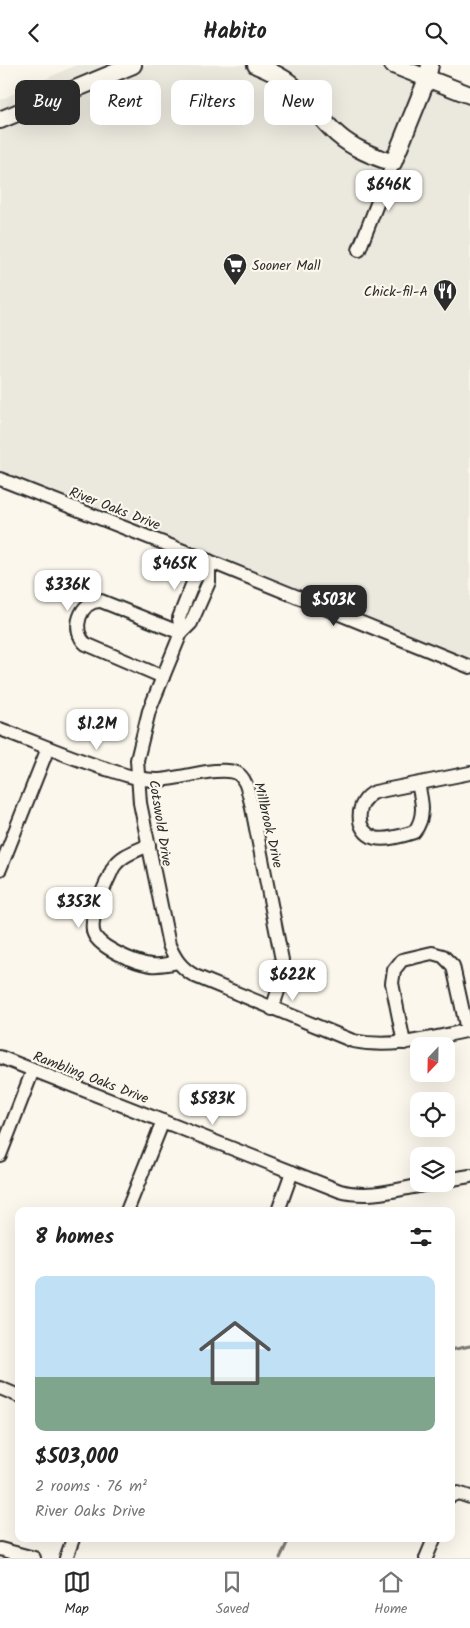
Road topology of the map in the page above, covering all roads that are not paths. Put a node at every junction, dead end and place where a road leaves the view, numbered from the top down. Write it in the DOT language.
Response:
graph roads {
  1 [pos="133,65"];
  2 [pos="256,65"];
  3 [pos="393,65"];
  4 [pos="441,65"];
  5 [pos="428,72"];
  6 [pos="470,95"];
  7 [pos="0,120"];
  8 [pos="393,163"];
  9 [pos="358,250"];
  10 [pos="0,479"];
  11 [pos="209,561"];
  12 [pos="181,633"];
  13 [pos="470,667"];
  14 [pos="163,677"];
  15 [pos="0,729"];
  16 [pos="48,748"];
  17 [pos="470,773"];
  18 [pos="138,778"];
  19 [pos="418,784"];
  20 [pos="150,845"];
  21 [pos="0,869"];
  22 [pos="178,962"];
  23 [pos="272,1009"];
  24 [pos="469,1030"];
  25 [pos="404,1043"];
  26 [pos="0,1057"];
  27 [pos="33,1070"];
  28 [pos="163,1121"];
  29 [pos="0,1155"];
  30 [pos="292,1172"];
  31 [pos="470,1176"];
  32 [pos="455,1178"];
  33 [pos="410,1187"];
  34 [pos="129,1207"];
  35 [pos="279,1207"];
  36 [pos="0,1388"];
  37 [pos="15,1394"];
  38 [pos="455,1494"];
  39 [pos="470,1497"];
  40 [pos="72,1542"];
  41 [pos="433,1542"];
  42 [pos="0,1549"];
  43 [pos="34,1558"];
  44 [pos="66,1558"];
  45 [pos="426,1558"];
  1 -- 7 [label="main road"];
  2 -- 8 [label="main road"];
  3 -- 5 [label="main road"];
  4 -- 5 [label="main road"];
  5 -- 6 [label="main road"];
  5 -- 8 [label="main road"];
  8 -- 9 [label="street"];
  10 -- 11 [label="street, River Oaks Drive"];
  11 -- 12 [label="street, Cotswold Drive"];
  11 -- 13 [label="street, River Oaks Drive"];
  12 -- 14 [label="street, Cotswold Drive"];
  12 -- 14 [label="street"];
  14 -- 18 [label="street, Cotswold Drive"];
  15 -- 16 [label="street, Millbrook Drive"];
  16 -- 18 [label="street, Millbrook Drive"];
  16 -- 21 [label="street"];
  17 -- 19 [label="street"];
  18 -- 20 [label="street, Cotswold Drive"];
  18 -- 23 [label="street, Millbrook Drive"];
  19 -- 19 [label="street"];
  20 -- 22 [label="street, Cotswold Drive"];
  20 -- 22 [label="street"];
  22 -- 23 [label="street"];
  23 -- 25 [label="street"];
  24 -- 25 [label="street"];
  24 -- 25 [label="street"];
  26 -- 27 [label="street, Rambling Oaks Drive"];
  27 -- 28 [label="street, Rambling Oaks Drive"];
  27 -- 29 [label="street"];
  28 -- 30 [label="street, Rambling Oaks Drive"];
  28 -- 34 [label="street"];
  30 -- 33 [label="street, Rambling Oaks Drive"];
  30 -- 35 [label="street"];
  31 -- 32 [label="street"];
  36 -- 37 [label="street"];
  38 -- 39 [label="street"];
  40 -- 44 [label="street"];
  41 -- 45 [label="street"];
  42 -- 43 [label="street"];
}
